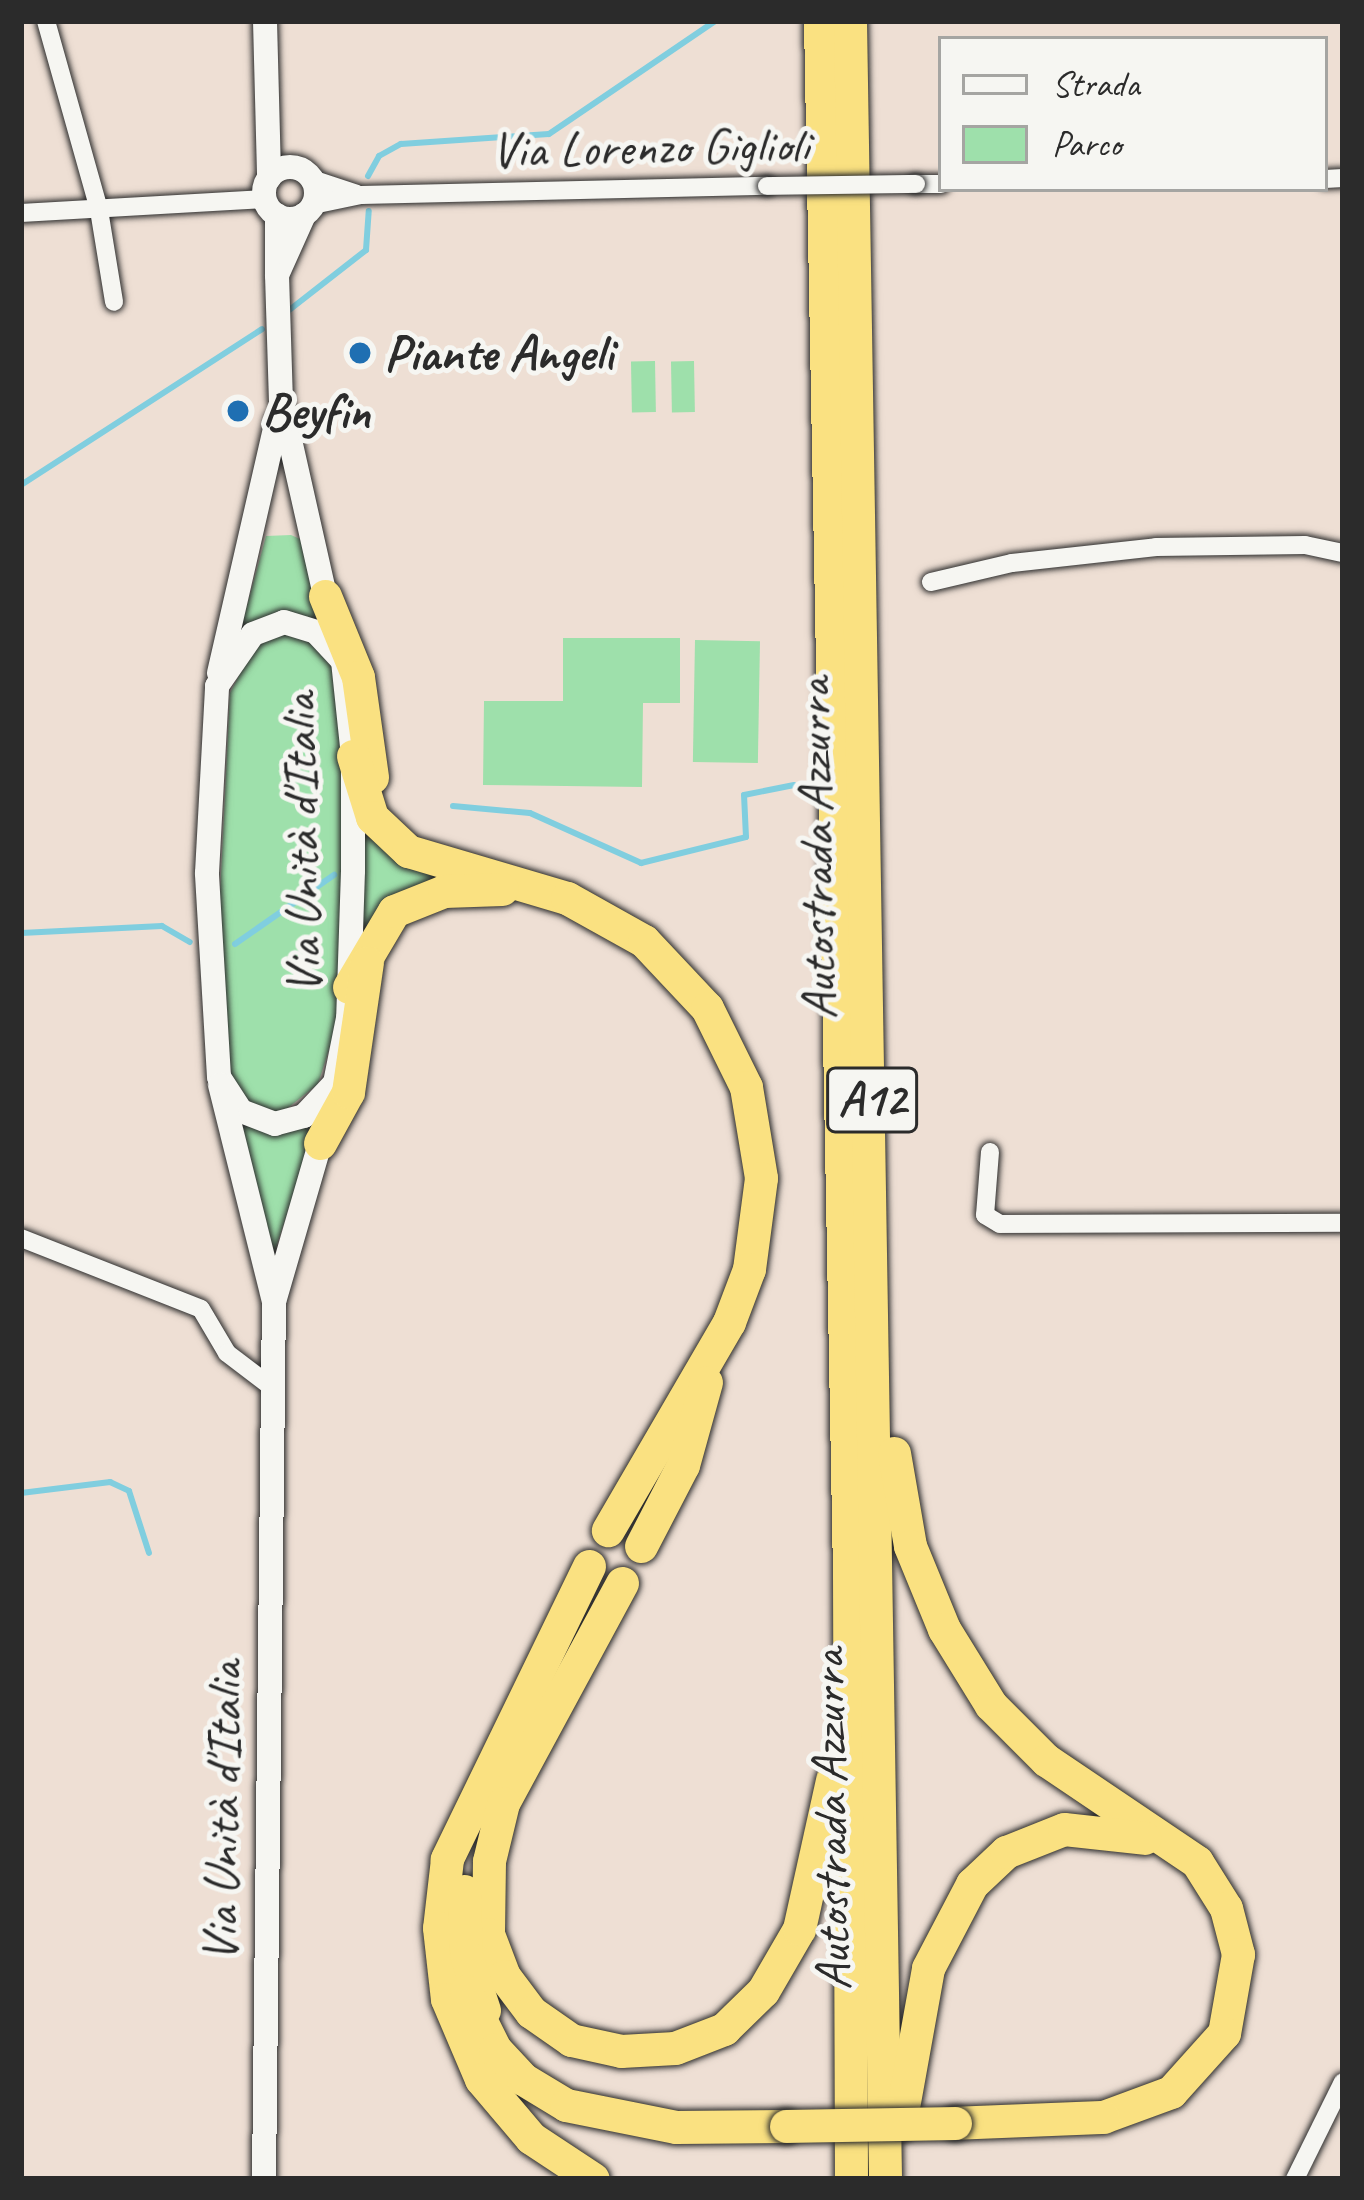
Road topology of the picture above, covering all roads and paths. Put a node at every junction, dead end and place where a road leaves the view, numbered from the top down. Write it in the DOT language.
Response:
graph roads {
  1 [pos="46,21"];
  2 [pos="265,21"];
  3 [pos="820,21"];
  4 [pos="850,21"];
  5 [pos="938,184"];
  6 [pos="290,194"];
  7 [pos="99,210"];
  8 [pos="21,213"];
  9 [pos="114,302"];
  10 [pos="280,400"];
  11 [pos="1343,553"];
  12 [pos="932,582"];
  13 [pos="325,596"];
  14 [pos="343,661"];
  15 [pos="218,686"];
  16 [pos="353,756"];
  17 [pos="536,889"];
  18 [pos="368,946"];
  19 [pos="349,987"];
  20 [pos="218,1077"];
  21 [pos="335,1083"];
  22 [pos="320,1144"];
  23 [pos="991,1152"];
  24 [pos="1343,1223"];
  25 [pos="21,1238"];
  26 [pos="875,1270"];
  27 [pos="274,1302"];
  28 [pos="715,1348"];
  29 [pos="273,1388"];
  30 [pos="608,1530"];
  31 [pos="641,1546"];
  32 [pos="589,1566"];
  33 [pos="849,1575"];
  34 [pos="622,1582"];
  35 [pos="489,1799"];
  36 [pos="1343,2082"];
  37 [pos="956,2118"];
  38 [pos="264,2179"];
  39 [pos="593,2179"];
  40 [pos="851,2179"];
  41 [pos="888,2179"];
  42 [pos="1295,2179"];
  1 -- 7 [label="street"];
  2 -- 6 [label="main road"];
  3 -- 33 [label="highway, Autostrada Azzurra / A12"];
  4 -- 26 [label="highway, Autostrada Azzurra / A12"];
  5 -- 6 [label="street, Via Lorenzo Giglioli, bridge"];
  6 -- 7 [label="street, Via Lorenzo Giglioli"];
  6 -- 10 [label="main road"];
  7 -- 8 [label="street, Via Lorenzo Giglioli"];
  7 -- 9 [label="street"];
  10 -- 13 [label="main road"];
  10 -- 15 [label="main road"];
  11 -- 12 [label="street"];
  13 -- 14 [label="main road"];
  13 -- 17 [label="highway"];
  14 -- 15 [label="main road, Via Unità d'Italia"];
  14 -- 16 [label="main road, Via Unità d'Italia"];
  15 -- 20 [label="main road, Via Unità d'Italia"];
  16 -- 17 [label="highway"];
  16 -- 19 [label="main road, Via Unità d'Italia"];
  17 -- 18 [label="highway"];
  17 -- 28 [label="highway"];
  18 -- 19 [label="highway"];
  18 -- 22 [label="highway"];
  19 -- 21 [label="main road, Via Unità d'Italia"];
  20 -- 21 [label="main road"];
  20 -- 27 [label="main road, Via Unità d'Italia"];
  21 -- 22 [label="main road, Via Unità d'Italia"];
  22 -- 27 [label="main road, Via Unità d'Italia"];
  23 -- 24 [label="street"];
  25 -- 29 [label="street"];
  26 -- 37 [label="highway"];
  26 -- 41 [label="highway, Autostrada Azzurra / A12"];
  27 -- 29 [label="main road, Via Unità d'Italia"];
  28 -- 30 [label="highway"];
  28 -- 31 [label="highway"];
  29 -- 38 [label="main road, Via Unità d'Italia"];
  32 -- 35 [label="highway"];
  33 -- 35 [label="highway"];
  33 -- 40 [label="highway, Autostrada Azzurra / A12"];
  34 -- 35 [label="highway"];
  35 -- 37 [label="highway, bridge"];
  35 -- 39 [label="highway"];
  36 -- 42 [label="street"];
  37 -- 41 [label="highway"];
}
